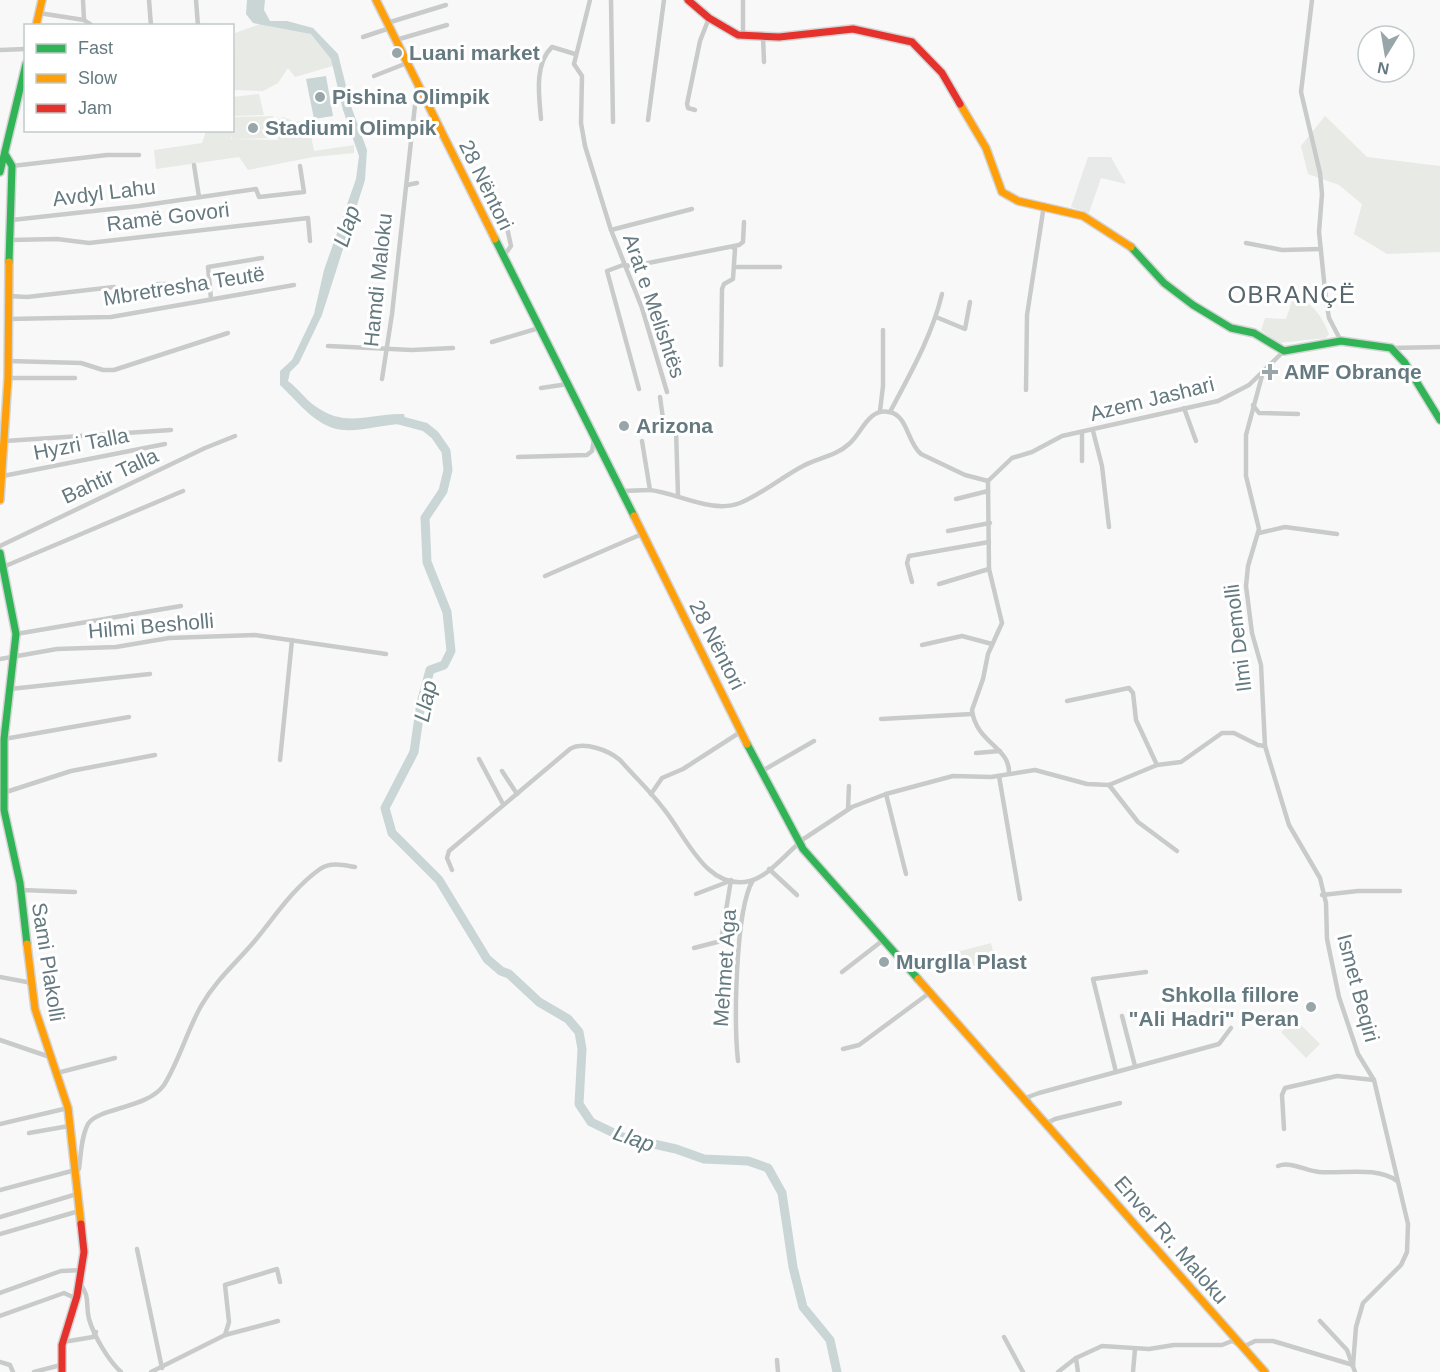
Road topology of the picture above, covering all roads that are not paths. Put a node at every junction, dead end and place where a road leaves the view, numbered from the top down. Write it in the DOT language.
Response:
graph roads {
  1 [pos="42,0"];
  2 [pos="83,0"];
  3 [pos="149,0"];
  4 [pos="196,0"];
  5 [pos="376,0"];
  6 [pos="590,0"];
  7 [pos="611,0"];
  8 [pos="664,0"];
  9 [pos="688,0"];
  10 [pos="743,0"];
  11 [pos="1312,0"];
  12 [pos="446,4"];
  13 [pos="39,13"];
  14 [pos="62,18"];
  15 [pos="709,18"];
  16 [pos="84,20"];
  17 [pos="36,24"];
  18 [pos="63,24"];
  19 [pos="90,24"];
  20 [pos="151,24"];
  21 [pos="198,24"];
  22 [pos="388,25"];
  23 [pos="447,25"];
  24 [pos="742,36"];
  25 [pos="363,37"];
  26 [pos="763,37"];
  27 [pos="396,40"];
  28 [pos="24,49"];
  29 [pos="0,50"];
  30 [pos="575,54"];
  31 [pos="408,62"];
  32 [pos="764,63"];
  33 [pos="24,71"];
  34 [pos="374,76"];
  35 [pos="416,82"];
  36 [pos="695,110"];
  37 [pos="541,119"];
  38 [pos="648,120"];
  39 [pos="613,122"];
  40 [pos="3,145"];
  41 [pos="5,154"];
  42 [pos="139,155"];
  43 [pos="194,165"];
  44 [pos="12,166"];
  45 [pos="300,166"];
  46 [pos="0,172"];
  47 [pos="417,183"];
  48 [pos="406,186"];
  49 [pos="199,197"];
  50 [pos="1044,205"];
  51 [pos="692,209"];
  52 [pos="12,220"];
  53 [pos="744,222"];
  54 [pos="506,223"];
  55 [pos="610,230"];
  56 [pos="10,240"];
  57 [pos="310,241"];
  58 [pos="1246,243"];
  59 [pos="732,247"];
  60 [pos="1320,249"];
  61 [pos="503,257"];
  62 [pos="262,258"];
  63 [pos="623,265"];
  64 [pos="736,267"];
  65 [pos="780,267"];
  66 [pos="158,284"];
  67 [pos="210,285"];
  68 [pos="294,285"];
  69 [pos="114,287"];
  70 [pos="942,294"];
  71 [pos="8,296"];
  72 [pos="212,299"];
  73 [pos="970,302"];
  74 [pos="936,317"];
  75 [pos="8,319"];
  76 [pos="539,328"];
  77 [pos="883,330"];
  78 [pos="228,333"];
  79 [pos="1341,341"];
  80 [pos="492,342"];
  81 [pos="328,346"];
  82 [pos="1440,347"];
  83 [pos="453,348"];
  84 [pos="1391,348"];
  85 [pos="387,349"];
  86 [pos="1284,351"];
  87 [pos="8,361"];
  88 [pos="721,365"];
  89 [pos="1263,372"];
  90 [pos="8,378"];
  91 [pos="75,378"];
  92 [pos="382,379"];
  93 [pos="568,384"];
  94 [pos="541,388"];
  95 [pos="639,389"];
  96 [pos="1026,390"];
  97 [pos="667,392"];
  98 [pos="660,397"];
  99 [pos="1253,405"];
  100 [pos="1184,408"];
  101 [pos="880,411"];
  102 [pos="890,412"];
  103 [pos="1298,414"];
  104 [pos="1440,420"];
  105 [pos="171,430"];
  106 [pos="1093,431"];
  107 [pos="1082,432"];
  108 [pos="4,436"];
  109 [pos="235,436"];
  110 [pos="594,438"];
  111 [pos="642,441"];
  112 [pos="1196,441"];
  113 [pos="165,444"];
  114 [pos="2,454"];
  115 [pos="518,457"];
  116 [pos="1082,461"];
  117 [pos="3,476"];
  118 [pos="988,481"];
  119 [pos="650,490"];
  120 [pos="183,491"];
  121 [pos="621,491"];
  122 [pos="988,491"];
  123 [pos="678,496"];
  124 [pos="956,498"];
  125 [pos="0,500"];
  126 [pos="990,523"];
  127 [pos="1108,527"];
  128 [pos="948,531"];
  129 [pos="1259,532"];
  130 [pos="642,534"];
  131 [pos="1337,534"];
  132 [pos="989,542"];
  133 [pos="0,546"];
  134 [pos="0,554"];
  135 [pos="989,566"];
  136 [pos="3,567"];
  137 [pos="544,576"];
  138 [pos="912,582"];
  139 [pos="939,584"];
  140 [pos="181,606"];
  141 [pos="16,634"];
  142 [pos="292,640"];
  143 [pos="992,644"];
  144 [pos="922,645"];
  145 [pos="386,654"];
  146 [pos="14,657"];
  147 [pos="0,659"];
  148 [pos="150,674"];
  149 [pos="10,689"];
  150 [pos="1066,700"];
  151 [pos="972,714"];
  152 [pos="129,717"];
  153 [pos="881,719"];
  154 [pos="742,731"];
  155 [pos="4,740"];
  156 [pos="814,741"];
  157 [pos="1265,746"];
  158 [pos="1000,751"];
  159 [pos="976,753"];
  160 [pos="155,755"];
  161 [pos="479,759"];
  162 [pos="280,760"];
  163 [pos="1157,765"];
  164 [pos="502,771"];
  165 [pos="762,771"];
  166 [pos="1009,773"];
  167 [pos="999,776"];
  168 [pos="1109,785"];
  169 [pos="849,786"];
  170 [pos="3,793"];
  171 [pos="517,794"];
  172 [pos="651,794"];
  173 [pos="886,794"];
  174 [pos="503,804"];
  175 [pos="848,809"];
  176 [pos="803,849"];
  177 [pos="1177,851"];
  178 [pos="355,867"];
  179 [pos="769,868"];
  180 [pos="452,870"];
  181 [pos="906,874"];
  182 [pos="731,880"];
  183 [pos="753,880"];
  184 [pos="20,890"];
  185 [pos="1400,891"];
  186 [pos="75,892"];
  187 [pos="696,894"];
  188 [pos="797,895"];
  189 [pos="1322,895"];
  190 [pos="1020,899"];
  191 [pos="1326,903"];
  192 [pos="890,945"];
  193 [pos="693,948"];
  194 [pos="842,972"];
  195 [pos="1146,972"];
  196 [pos="0,977"];
  197 [pos="32,983"];
  198 [pos="935,998"];
  199 [pos="1122,1016"];
  200 [pos="1231,1028"];
  201 [pos="0,1040"];
  202 [pos="843,1049"];
  203 [pos="50,1057"];
  204 [pos="116,1058"];
  205 [pos="738,1060"];
  206 [pos="1136,1066"];
  207 [pos="1116,1072"];
  208 [pos="57,1073"];
  209 [pos="1374,1080"];
  210 [pos="1120,1103"];
  211 [pos="1030,1104"];
  212 [pos="68,1108"];
  213 [pos="0,1124"];
  214 [pos="69,1126"];
  215 [pos="1051,1129"];
  216 [pos="1284,1129"];
  217 [pos="29,1133"];
  218 [pos="1278,1166"];
  219 [pos="74,1170"];
  220 [pos="1397,1181"];
  221 [pos="0,1190"];
  222 [pos="77,1194"];
  223 [pos="79,1211"];
  224 [pos="0,1217"];
  225 [pos="0,1234"];
  226 [pos="137,1249"];
  227 [pos="82,1270"];
  228 [pos="280,1282"];
  229 [pos="80,1283"];
  230 [pos="0,1293"];
  231 [pos="77,1299"];
  232 [pos="0,1316"];
  233 [pos="278,1321"];
  234 [pos="1320,1321"];
  235 [pos="96,1332"];
  236 [pos="225,1335"];
  237 [pos="1004,1337"];
  238 [pos="63,1342"];
  239 [pos="1240,1345"];
  240 [pos="1136,1348"];
  241 [pos="1248,1353"];
  242 [pos="1076,1358"];
  243 [pos="777,1360"];
  244 [pos="0,1362"];
  245 [pos="1353,1365"];
  246 [pos="162,1368"];
  247 [pos="61,1369"];
  248 [pos="13,1372"];
  249 [pos="34,1372"];
  250 [pos="121,1372"];
  251 [pos="151,1372"];
  252 [pos="778,1372"];
  253 [pos="1023,1372"];
  254 [pos="1058,1372"];
  255 [pos="1078,1372"];
  256 [pos="1133,1372"];
  257 [pos="1265,1372"];
  258 [pos="1355,1372"];
  1 -- 13 [label="street"];
  2 -- 16 [label="street"];
  3 -- 20 [label="street"];
  4 -- 21 [label="street"];
  5 -- 22 [label="street, 28 Nëntori"];
  6 -- 30 [label="street, Arat e Melishtës"];
  7 -- 39 [label="street"];
  8 -- 38 [label="street"];
  9 -- 15 [label="street"];
  10 -- 24 [label="street"];
  11 -- 60 [label="street"];
  12 -- 22 [label="street"];
  13 -- 14 [label="street"];
  13 -- 17 [label="street"];
  14 -- 16 [label="street"];
  14 -- 18 [label="street"];
  15 -- 24 [label="street"];
  15 -- 36 [label="street"];
  16 -- 19 [label="street"];
  22 -- 25 [label="street"];
  22 -- 27 [label="street, 28 Nëntori"];
  23 -- 27 [label="street"];
  24 -- 26 [label="street"];
  26 -- 32 [label="street"];
  26 -- 50 [label="street"];
  27 -- 31 [label="street, 28 Nëntori"];
  28 -- 29 [label="street"];
  30 -- 37 [label="street"];
  30 -- 55 [label="street, Arat e Melishtës"];
  31 -- 34 [label="street"];
  31 -- 35 [label="street, 28 Nëntori"];
  33 -- 40 [label="street"];
  35 -- 48 [label="street, Hamdi Maloku"];
  35 -- 61 [label="street, 28 Nëntori"];
  40 -- 41 [label="street"];
  41 -- 44 [label="street"];
  41 -- 46 [label="street"];
  42 -- 44 [label="street"];
  43 -- 49 [label="street"];
  44 -- 52 [label="street, Hyzri Talla"];
  45 -- 49 [label="street, Avdyl Lahu"];
  47 -- 48 [label="street, Hamdi Maloku"];
  48 -- 85 [label="street, Hamdi Maloku"];
  49 -- 52 [label="street, Avdyl Lahu"];
  50 -- 86 [label="street"];
  50 -- 96 [label="street"];
  51 -- 55 [label="street, Arat e Melishtës"];
  52 -- 56 [label="street, Hyzri Talla"];
  53 -- 59 [label="street"];
  54 -- 61 [label="street, 28 Nëntori"];
  55 -- 63 [label="street, Arat e Melishtës"];
  56 -- 57 [label="street, Ramë Govori"];
  56 -- 71 [label="street, Hyzri Talla"];
  58 -- 60 [label="street"];
  59 -- 63 [label="street"];
  59 -- 64 [label="street"];
  60 -- 79 [label="street"];
  61 -- 76 [label="street, 28 Nëntori"];
  62 -- 67 [label="street"];
  63 -- 95 [label="street"];
  63 -- 97 [label="street, Arat e Melishtës"];
  64 -- 65 [label="street"];
  64 -- 88 [label="street"];
  66 -- 67 [label="street"];
  67 -- 72 [label="street"];
  68 -- 72 [label="street, Mbretresha Teutë"];
  69 -- 71 [label="street"];
  70 -- 74 [label="street"];
  71 -- 75 [label="street, Hyzri Talla"];
  72 -- 75 [label="street, Mbretresha Teutë"];
  73 -- 74 [label="street"];
  74 -- 102 [label="street"];
  75 -- 87 [label="street, Hyzri Talla"];
  76 -- 80 [label="street"];
  76 -- 93 [label="street, 28 Nëntori"];
  77 -- 101 [label="street"];
  78 -- 87 [label="street"];
  79 -- 84 [label="street"];
  79 -- 86 [label="street"];
  81 -- 85 [label="street"];
  82 -- 84 [label="street"];
  83 -- 85 [label="street"];
  84 -- 104 [label="street"];
  85 -- 92 [label="street, Hamdi Maloku"];
  86 -- 89 [label="street, Azem Jashari"];
  87 -- 90 [label="street, Hyzri Talla"];
  89 -- 99 [label="street, Ilmi Demolli"];
  89 -- 100 [label="street, Azem Jashari"];
  90 -- 91 [label="street"];
  90 -- 108 [label="street, Hyzri Talla"];
  93 -- 94 [label="street"];
  93 -- 110 [label="street, 28 Nëntori"];
  98 -- 123 [label="street"];
  99 -- 103 [label="street"];
  99 -- 129 [label="street, Ilmi Demolli"];
  100 -- 106 [label="street, Azem Jashari"];
  100 -- 112 [label="street"];
  101 -- 102 [label="street"];
  101 -- 123 [label="street"];
  102 -- 118 [label="street"];
  105 -- 108 [label="street"];
  106 -- 107 [label="street, Azem Jashari"];
  106 -- 127 [label="street"];
  107 -- 116 [label="street, Azem Jashari"];
  107 -- 118 [label="street, Azem Jashari"];
  108 -- 114 [label="street, Hyzri Talla"];
  109 -- 133 [label="street, Bahtir Talla"];
  110 -- 115 [label="street"];
  110 -- 121 [label="street, 28 Nëntori"];
  111 -- 119 [label="street"];
  113 -- 117 [label="street, Hyzri Talla"];
  114 -- 117 [label="street, Hyzri Talla"];
  117 -- 125 [label="street, Hyzri Talla"];
  118 -- 122 [label="street"];
  119 -- 121 [label="street"];
  119 -- 123 [label="street"];
  120 -- 136 [label="street"];
  121 -- 130 [label="street, 28 Nëntori"];
  122 -- 124 [label="street"];
  122 -- 126 [label="street"];
  126 -- 128 [label="street"];
  126 -- 132 [label="street"];
  129 -- 131 [label="street"];
  129 -- 157 [label="street, Ilmi Demolli"];
  130 -- 137 [label="street"];
  130 -- 154 [label="street, 28 Nëntori"];
  132 -- 135 [label="street"];
  132 -- 138 [label="street"];
  134 -- 136 [label="street"];
  135 -- 139 [label="street"];
  135 -- 143 [label="street"];
  136 -- 141 [label="street"];
  140 -- 141 [label="street"];
  141 -- 146 [label="street"];
  142 -- 145 [label="street, Hilmi Besholli"];
  142 -- 146 [label="street, Hilmi Besholli"];
  142 -- 162 [label="street"];
  143 -- 144 [label="street"];
  143 -- 151 [label="street"];
  146 -- 147 [label="street, Hilmi Besholli"];
  146 -- 149 [label="street, Sami Plakolli"];
  148 -- 149 [label="street"];
  149 -- 155 [label="street, Sami Plakolli"];
  150 -- 163 [label="street"];
  151 -- 153 [label="street"];
  151 -- 158 [label="street"];
  152 -- 155 [label="street"];
  154 -- 165 [label="street, 28 Nëntori"];
  154 -- 172 [label="street"];
  155 -- 170 [label="street, Sami Plakolli"];
  156 -- 165 [label="street"];
  157 -- 163 [label="street"];
  157 -- 189 [label="street, Ilmi Demolli"];
  158 -- 159 [label="street"];
  158 -- 166 [label="street"];
  160 -- 170 [label="street"];
  161 -- 174 [label="street"];
  163 -- 168 [label="street"];
  164 -- 171 [label="street"];
  165 -- 176 [label="street, 28 Nëntori"];
  166 -- 167 [label="street"];
  166 -- 168 [label="street"];
  167 -- 173 [label="street"];
  167 -- 190 [label="street"];
  168 -- 177 [label="street"];
  169 -- 175 [label="street"];
  170 -- 184 [label="street, Sami Plakolli"];
  171 -- 172 [label="street"];
  171 -- 174 [label="street"];
  172 -- 182 [label="street"];
  173 -- 175 [label="street"];
  173 -- 181 [label="street"];
  174 -- 180 [label="street"];
  175 -- 176 [label="street"];
  176 -- 179 [label="street"];
  176 -- 192 [label="street, Enver Rr. Maloku"];
  178 -- 219 [label="street"];
  179 -- 183 [label="street"];
  179 -- 188 [label="street"];
  182 -- 183 [label="street"];
  182 -- 187 [label="street"];
  182 -- 193 [label="street"];
  183 -- 205 [label="street, Mehmet Aga"];
  184 -- 186 [label="street, Sami Plakolli"];
  184 -- 197 [label="street, Sami Plakolli"];
  185 -- 189 [label="street"];
  189 -- 191 [label="street, Ilmi Demolli"];
  191 -- 209 [label="street, Ismet Beqiri"];
  192 -- 194 [label="street"];
  192 -- 198 [label="street, Enver Rr. Maloku"];
  195 -- 207 [label="street"];
  196 -- 197 [label="street"];
  197 -- 203 [label="street, Sami Plakolli"];
  198 -- 202 [label="street"];
  198 -- 211 [label="street, Enver Rr. Maloku"];
  199 -- 206 [label="street"];
  200 -- 206 [label="street"];
  201 -- 203 [label="street"];
  203 -- 208 [label="street, Sami Plakolli"];
  204 -- 208 [label="street"];
  206 -- 207 [label="street"];
  207 -- 211 [label="street"];
  208 -- 212 [label="street, Sami Plakolli"];
  209 -- 216 [label="street"];
  209 -- 220 [label="street, Ismet Beqiri"];
  210 -- 215 [label="street"];
  211 -- 215 [label="street, Enver Rr. Maloku"];
  212 -- 213 [label="street"];
  212 -- 214 [label="street, Sami Plakolli"];
  214 -- 217 [label="street"];
  214 -- 219 [label="street, Sami Plakolli"];
  215 -- 239 [label="street, Enver Rr. Maloku"];
  218 -- 220 [label="street"];
  219 -- 221 [label="street"];
  219 -- 222 [label="street, Sami Plakolli"];
  220 -- 245 [label="street, Ismet Beqiri"];
  222 -- 223 [label="street, Sami Plakolli"];
  222 -- 224 [label="street"];
  223 -- 225 [label="street"];
  223 -- 227 [label="street, Sami Plakolli"];
  226 -- 246 [label="street"];
  227 -- 229 [label="street, Sami Plakolli"];
  227 -- 230 [label="street"];
  228 -- 236 [label="street"];
  229 -- 231 [label="street, Sami Plakolli"];
  229 -- 235 [label="street"];
  231 -- 232 [label="street"];
  231 -- 238 [label="street, Sami Plakolli"];
  233 -- 236 [label="street"];
  234 -- 245 [label="street"];
  235 -- 238 [label="street"];
  235 -- 250 [label="street"];
  236 -- 246 [label="street"];
  237 -- 253 [label="street"];
  238 -- 247 [label="street, Sami Plakolli"];
  239 -- 240 [label="street"];
  239 -- 241 [label="street, Enver Rr. Maloku"];
  240 -- 242 [label="street"];
  240 -- 256 [label="street"];
  241 -- 245 [label="street"];
  241 -- 257 [label="street, Enver Rr. Maloku"];
  242 -- 254 [label="street"];
  242 -- 255 [label="street"];
  243 -- 252 [label="street"];
  244 -- 248 [label="street"];
  245 -- 258 [label="street"];
  246 -- 251 [label="street"];
  247 -- 249 [label="street"];
}
